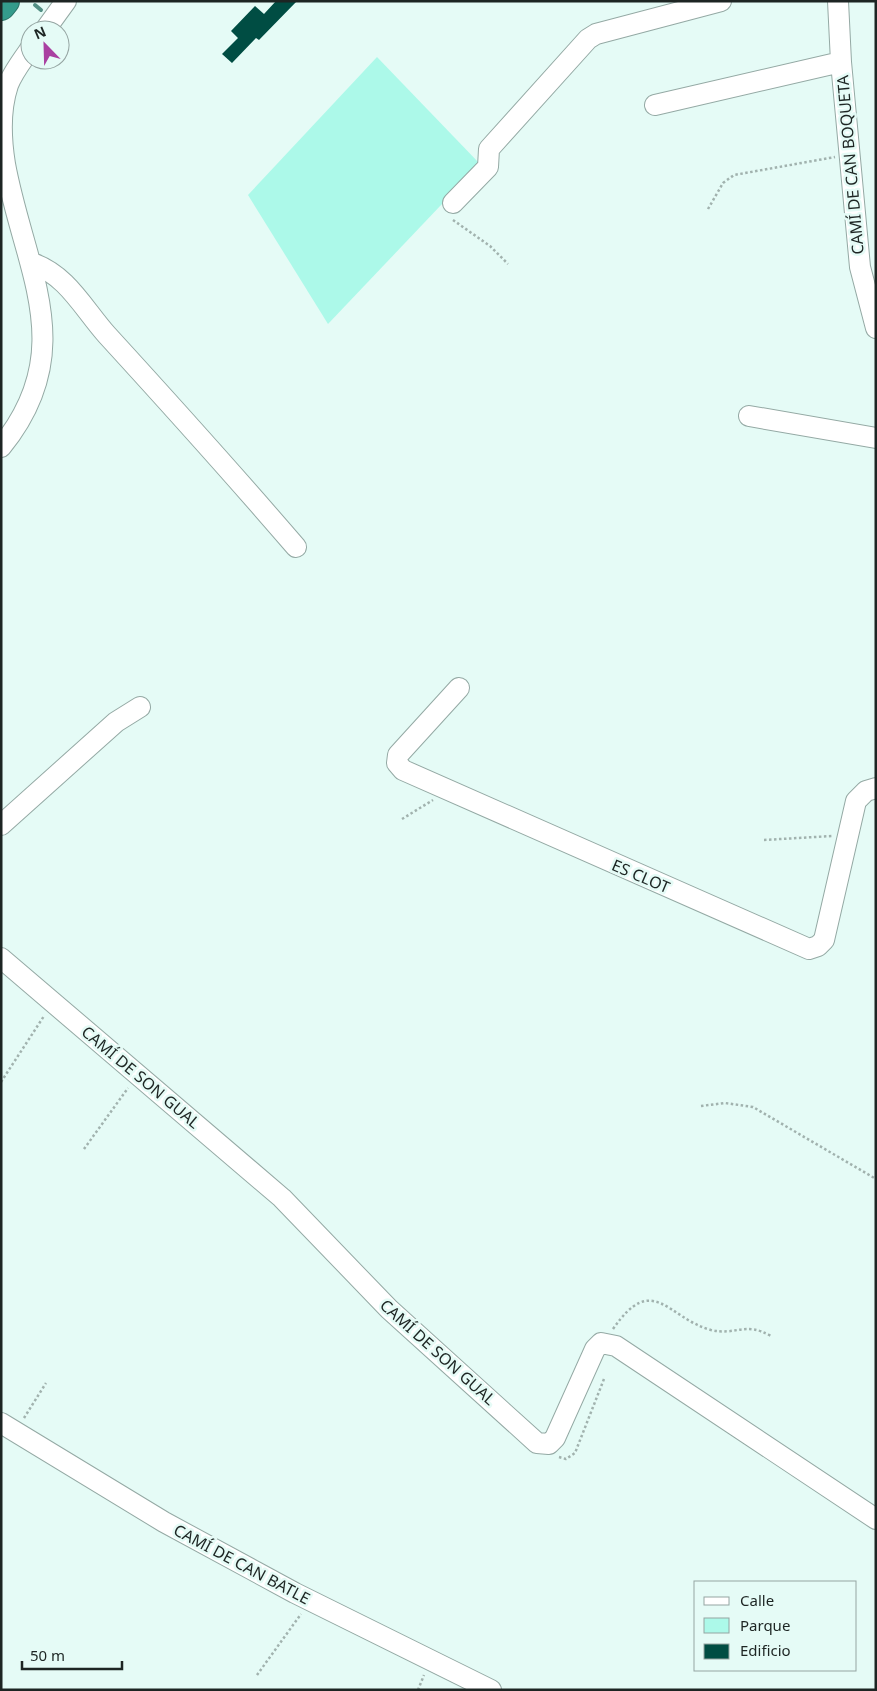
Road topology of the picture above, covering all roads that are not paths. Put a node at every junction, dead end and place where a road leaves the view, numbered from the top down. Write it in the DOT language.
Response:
graph roads {
  1 [pos="5,1"];
  2 [pos="66,1"];
  3 [pos="721,1"];
  4 [pos="838,1"];
  5 [pos="1,6"];
  6 [pos="52,20"];
  7 [pos="841,62"];
  8 [pos="20,66"];
  9 [pos="654,105"];
  10 [pos="453,203"];
  11 [pos="32,263"];
  12 [pos="876,328"];
  13 [pos="749,416"];
  14 [pos="876,438"];
  15 [pos="1,447"];
  16 [pos="296,547"];
  17 [pos="459,688"];
  18 [pos="140,707"];
  19 [pos="876,788"];
  20 [pos="1,825"];
  21 [pos="1,958"];
  22 [pos="6,1431"];
  23 [pos="876,1519"];
  24 [pos="491,1690"];
  1 -- 5 [label="highway"];
  2 -- 6 [label="street"];
  3 -- 10 [label="street"];
  4 -- 7 [label="street, CAMÍ DE CAN BOQUETA"];
  7 -- 9 [label="street"];
  7 -- 12 [label="street, CAMÍ DE CAN BOQUETA"];
  8 -- 11 [label="street"];
  11 -- 15 [label="street"];
  11 -- 16 [label="street"];
  13 -- 14 [label="street"];
  17 -- 19 [label="street, ES CLOT"];
  18 -- 20 [label="street"];
  21 -- 23 [label="street, CAMÍ DE SON GUAL"];
  22 -- 24 [label="street, CAMÍ DE CAN BATLE"];
}
